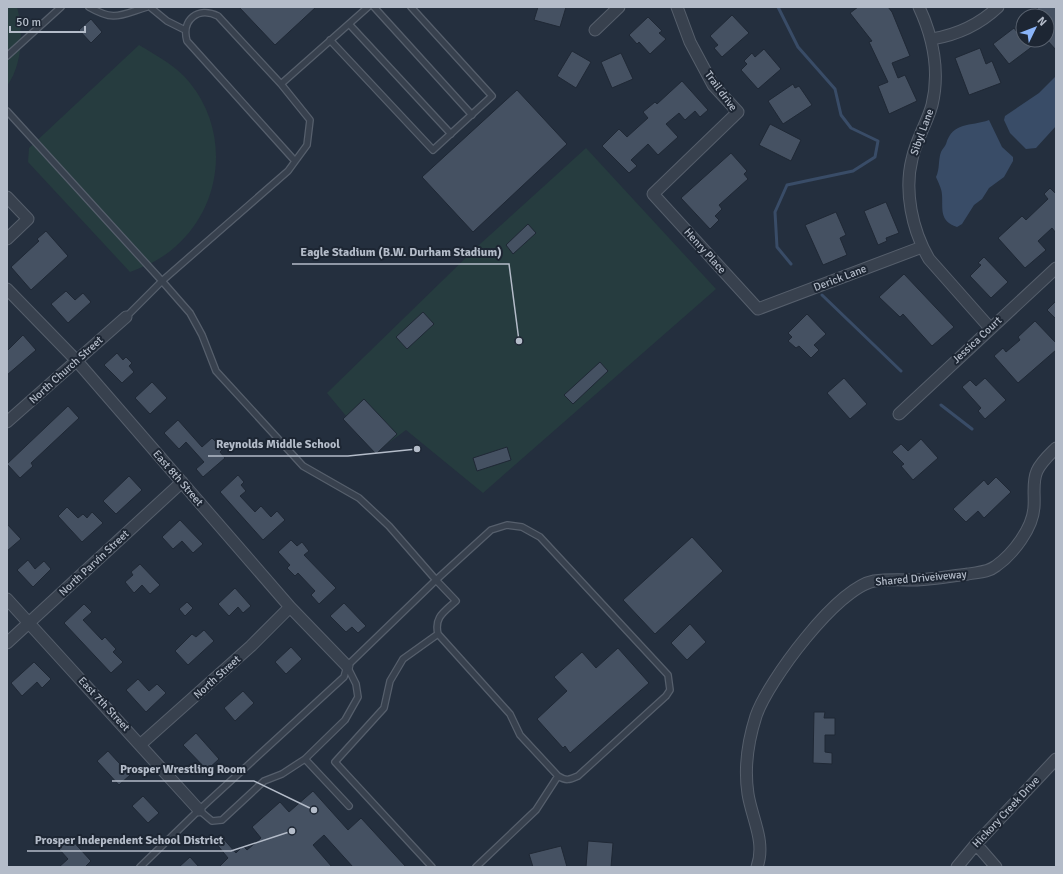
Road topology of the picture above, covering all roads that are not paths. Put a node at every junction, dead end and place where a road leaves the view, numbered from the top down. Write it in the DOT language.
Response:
graph roads {
  1 [pos="61,7"];
  2 [pos="89,7"];
  3 [pos="147,7"];
  4 [pos="150,7"];
  5 [pos="368,7"];
  6 [pos="374,7"];
  7 [pos="411,7"];
  8 [pos="619,7"];
  9 [pos="677,7"];
  10 [pos="919,7"];
  11 [pos="998,7"];
  12 [pos="349,24"];
  13 [pos="186,30"];
  14 [pos="595,30"];
  15 [pos="932,38"];
  16 [pos="330,40"];
  17 [pos="7,56"];
  18 [pos="281,84"];
  19 [pos="7,111"];
  20 [pos="472,115"];
  21 [pos="451,134"];
  22 [pos="295,161"];
  23 [pos="653,194"];
  24 [pos="7,196"];
  25 [pos="7,239"];
  26 [pos="922,247"];
  27 [pos="1056,268"];
  28 [pos="162,281"];
  29 [pos="7,289"];
  30 [pos="758,309"];
  31 [pos="126,317"];
  32 [pos="990,328"];
  33 [pos="76,360"];
  34 [pos="899,414"];
  35 [pos="7,422"];
  36 [pos="1056,448"];
  37 [pos="182,482"];
  38 [pos="436,580"];
  39 [pos="7,599"];
  40 [pos="290,607"];
  41 [pos="29,623"];
  42 [pos="438,634"];
  43 [pos="7,642"];
  44 [pos="347,666"];
  45 [pos="141,744"];
  46 [pos="306,759"];
  47 [pos="1056,759"];
  48 [pos="558,776"];
  49 [pos="349,806"];
  50 [pos="199,810"];
  51 [pos="976,844"];
  52 [pos="140,867"];
  53 [pos="432,867"];
  54 [pos="476,867"];
  55 [pos="757,867"];
  56 [pos="957,867"];
  57 [pos="996,867"];
  1 -- 17 [label="lane"];
  2 -- 3 [label="lane"];
  4 -- 13 [label="lane"];
  5 -- 12 [label="lane"];
  6 -- 20 [label="lane"];
  7 -- 20 [label="lane"];
  8 -- 14 [label="street"];
  9 -- 23 [label="street, Trail drive"];
  10 -- 15 [label="street, Sibyl Lane"];
  11 -- 15 [label="street"];
  12 -- 16 [label="lane"];
  12 -- 21 [label="lane"];
  13 -- 18 [label="lane"];
  13 -- 22 [label="lane"];
  15 -- 26 [label="street, Sibyl Lane"];
  16 -- 18 [label="lane"];
  16 -- 21 [label="lane"];
  18 -- 22 [label="lane"];
  19 -- 28 [label="lane"];
  20 -- 21 [label="lane"];
  22 -- 28 [label="lane"];
  23 -- 30 [label="street, Henry Place"];
  24 -- 25 [label="street"];
  26 -- 30 [label="street, Derick Lane"];
  26 -- 32 [label="street, Sibyl Lane"];
  27 -- 32 [label="street, Jessica Court"];
  28 -- 31 [label="lane"];
  28 -- 38 [label="lane"];
  29 -- 33 [label="street, East 8th Street"];
  31 -- 33 [label="street, North Church Street"];
  32 -- 34 [label="street, Jessica Court"];
  33 -- 35 [label="street, North Church Street"];
  33 -- 37 [label="street, East 8th Street"];
  36 -- 55 [label="street, Shared Driveiveway"];
  37 -- 40 [label="street, East 8th Street"];
  37 -- 41 [label="street, North Parvin Street"];
  38 -- 42 [label="lane"];
  38 -- 44 [label="lane"];
  38 -- 48 [label="lane"];
  39 -- 41 [label="street, East 7th Street"];
  40 -- 44 [label="street, East 8th Street"];
  40 -- 45 [label="street, North Street"];
  41 -- 43 [label="street, North Parvin Street"];
  41 -- 45 [label="street, East 7th Street"];
  42 -- 48 [label="lane"];
  42 -- 53 [label="lane"];
  44 -- 46 [label="lane"];
  44 -- 50 [label="lane"];
  45 -- 50 [label="street, East 7th Street"];
  46 -- 49 [label="lane"];
  46 -- 50 [label="lane"];
  47 -- 51 [label="street, Hickory Creek Drive"];
  48 -- 54 [label="lane"];
  50 -- 52 [label="lane"];
  51 -- 56 [label="street, Hickory Creek Drive"];
  51 -- 57 [label="street"];
}
